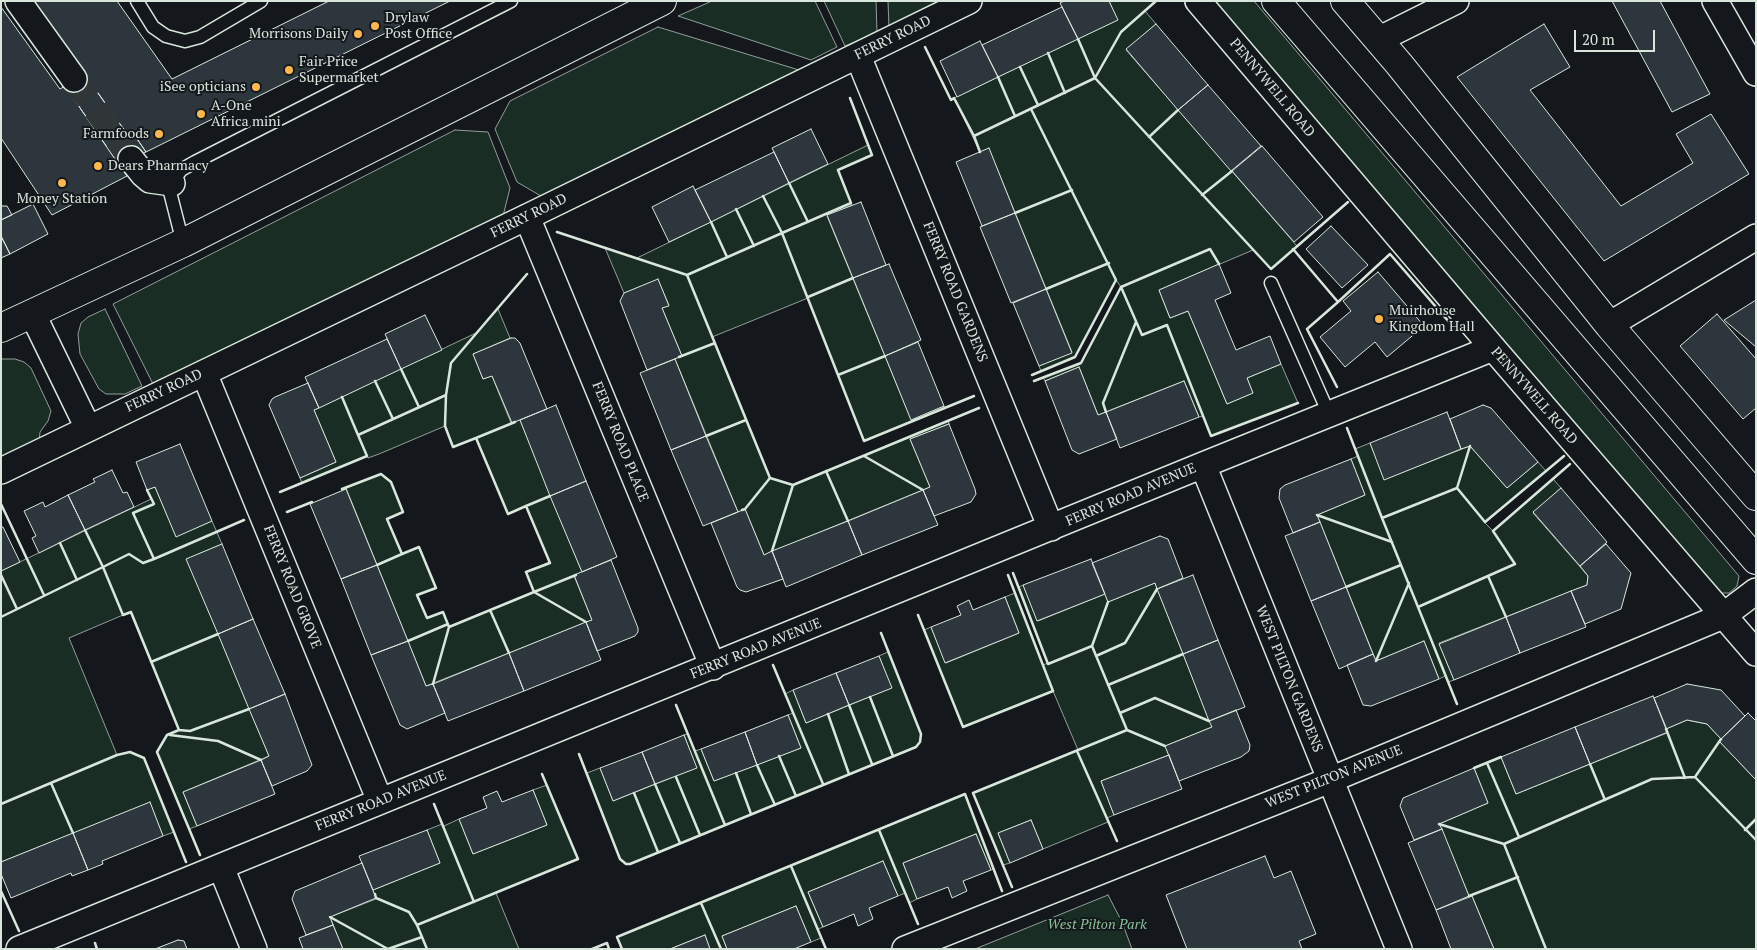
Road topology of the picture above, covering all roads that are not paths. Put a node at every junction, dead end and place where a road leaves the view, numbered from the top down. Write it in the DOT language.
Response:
graph roads {
  1 [pos="18,1"];
  2 [pos="137,1"];
  3 [pos="262,1"];
  4 [pos="511,1"];
  5 [pos="662,1"];
  6 [pos="968,1"];
  7 [pos="1198,1"];
  8 [pos="1276,1"];
  9 [pos="1345,1"];
  10 [pos="1456,1"];
  11 [pos="1715,1"];
  12 [pos="1378,40"];
  13 [pos="858,56"];
  14 [pos="1756,73"];
  15 [pos="74,79"];
  16 [pos="131,159"];
  17 [pos="172,183"];
  18 [pos="527,217"];
  19 [pos="1756,237"];
  20 [pos="183,242"];
  21 [pos="1271,283"];
  22 [pos="32,313"];
  23 [pos="1609,325"];
  24 [pos="1,328"];
  25 [pos="1493,348"];
  26 [pos="204,372"];
  27 [pos="1329,414"];
  28 [pos="88,428"];
  29 [pos="1203,465"];
  30 [pos="1,470"];
  31 [pos="1756,496"];
  32 [pos="1051,528"];
  33 [pos="1756,560"];
  34 [pos="1756,591"];
  35 [pos="1723,616"];
  36 [pos="1756,653"];
  37 [pos="713,666"];
  38 [pos="1330,780"];
  39 [pos="380,801"];
  40 [pos="221,867"];
  41 [pos="19,949"];
  42 [pos="254,949"];
  43 [pos="905,949"];
  44 [pos="1399,949"];
  1 -- 15 [label="street"];
  2 -- 3 [label="lane"];
  4 -- 17 [label="lane"];
  5 -- 20 [label="street"];
  6 -- 13 [label="street, FERRY ROAD"];
  7 -- 25 [label="street, PENNYWELL ROAD"];
  8 -- 33 [label="street"];
  9 -- 12 [label="street"];
  10 -- 12 [label="street"];
  11 -- 14 [label="street"];
  12 -- 23 [label="street"];
  13 -- 18 [label="street, FERRY ROAD"];
  13 -- 32 [label="street, FERRY ROAD GARDENS"];
  16 -- 17 [label="street"];
  17 -- 20 [label="lane"];
  18 -- 26 [label="street, FERRY ROAD"];
  18 -- 37 [label="street, FERRY ROAD PLACE"];
  19 -- 23 [label="street"];
  20 -- 22 [label="street"];
  21 -- 27 [label="lane"];
  22 -- 24 [label="street"];
  22 -- 28 [label="street"];
  23 -- 31 [label="street"];
  25 -- 27 [label="street, FERRY ROAD AVENUE"];
  25 -- 35 [label="street, PENNYWELL ROAD"];
  26 -- 28 [label="street, FERRY ROAD"];
  26 -- 39 [label="street, FERRY ROAD GROVE"];
  27 -- 29 [label="street, FERRY ROAD AVENUE"];
  28 -- 30 [label="street, FERRY ROAD"];
  29 -- 32 [label="street, FERRY ROAD AVENUE"];
  29 -- 38 [label="street, WEST PILTON GARDENS"];
  32 -- 37 [label="street, FERRY ROAD AVENUE"];
  34 -- 35 [label="street, WEST PILTON AVENUE"];
  35 -- 36 [label="street, PENNYWELL ROAD"];
  35 -- 38 [label="street, WEST PILTON AVENUE"];
  37 -- 39 [label="street, FERRY ROAD AVENUE"];
  38 -- 43 [label="street, WEST PILTON AVENUE"];
  38 -- 44 [label="street, WEST PILTON GARDENS"];
  39 -- 40 [label="street, FERRY ROAD AVENUE"];
  40 -- 41 [label="street, FERRY ROAD AVENUE"];
  40 -- 42 [label="street"];
}
